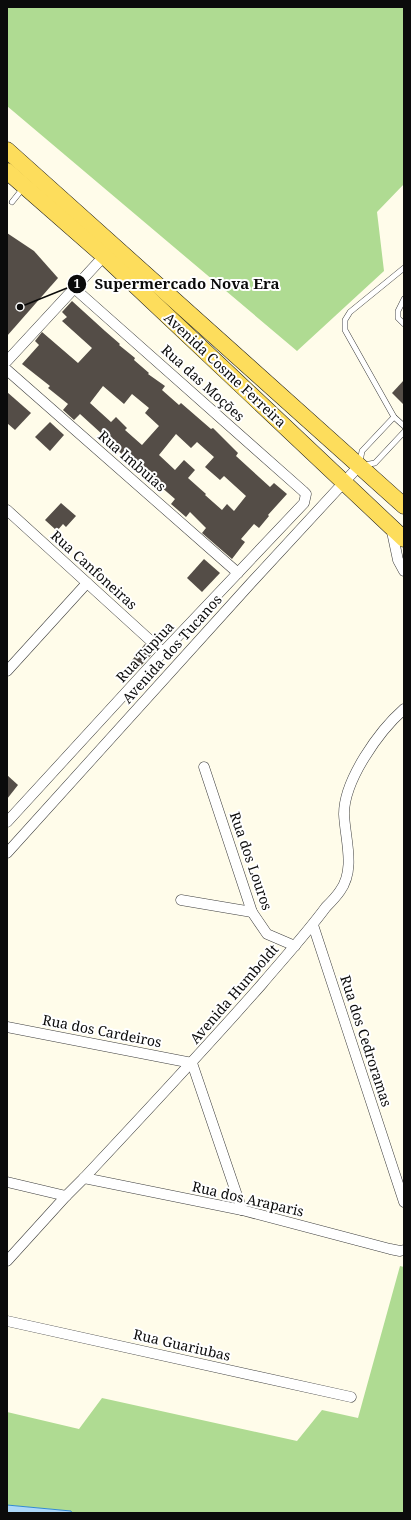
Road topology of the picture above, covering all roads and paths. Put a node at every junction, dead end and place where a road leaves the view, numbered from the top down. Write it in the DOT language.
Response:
graph roads {
  1 [pos="7,150"];
  2 [pos="7,171"];
  3 [pos="24,186"];
  4 [pos="12,202"];
  5 [pos="104,256"];
  6 [pos="404,268"];
  7 [pos="74,288"];
  8 [pos="404,300"];
  9 [pos="404,324"];
  10 [pos="7,360"];
  11 [pos="7,370"];
  12 [pos="394,417"];
  13 [pos="404,426"];
  14 [pos="404,432"];
  15 [pos="359,466"];
  16 [pos="344,481"];
  17 [pos="304,502"];
  18 [pos="404,506"];
  19 [pos="9,515"];
  20 [pos="391,527"];
  21 [pos="404,539"];
  22 [pos="404,572"];
  23 [pos="238,573"];
  24 [pos="87,583"];
  25 [pos="163,652"];
  26 [pos="7,671"];
  27 [pos="404,709"];
  28 [pos="204,767"];
  29 [pos="7,822"];
  30 [pos="7,853"];
  31 [pos="181,900"];
  32 [pos="252,912"];
  33 [pos="313,925"];
  34 [pos="295,946"];
  35 [pos="7,1027"];
  36 [pos="192,1063"];
  37 [pos="84,1178"];
  38 [pos="7,1182"];
  39 [pos="66,1196"];
  40 [pos="404,1202"];
  41 [pos="242,1210"];
  42 [pos="404,1250"];
  43 [pos="7,1261"];
  44 [pos="7,1321"];
  45 [pos="351,1397"];
  1 -- 15 [label="main road, Avenida Cosme Ferreira"];
  2 -- 3 [label="main road, Avenida Cosme Ferreira"];
  3 -- 4 [label="lane"];
  3 -- 5 [label="main road, Avenida Cosme Ferreira"];
  5 -- 7 [label="street"];
  5 -- 16 [label="main road, Avenida Cosme Ferreira"];
  6 -- 12 [label="lane"];
  7 -- 10 [label="street"];
  7 -- 17 [label="street, Rua das Moções"];
  8 -- 9 [label="lane"];
  11 -- 23 [label="street, Rua Imbuias"];
  12 -- 13 [label="lane"];
  12 -- 15 [label="lane"];
  14 -- 15 [label="lane"];
  15 -- 16 [label="street, Avenida dos Tucanos"];
  15 -- 18 [label="main road, Avenida Cosme Ferreira"];
  16 -- 20 [label="main road, Avenida Cosme Ferreira"];
  16 -- 30 [label="street, Avenida dos Tucanos"];
  17 -- 23 [label="street, Rua Tupiua"];
  19 -- 24 [label="street, Rua Canfoneiras"];
  20 -- 21 [label="main road, Avenida Cosme Ferreira"];
  20 -- 22 [label="street"];
  23 -- 25 [label="street, Rua Tupiua"];
  24 -- 25 [label="street, Rua Canfoneiras"];
  24 -- 26 [label="street"];
  25 -- 29 [label="street, Rua Tupiua"];
  27 -- 33 [label="street, Avenida Humboldt"];
  28 -- 32 [label="street, Rua dos Louros"];
  31 -- 32 [label="street"];
  32 -- 34 [label="street, Rua dos Louros"];
  33 -- 34 [label="street, Avenida Humboldt"];
  33 -- 40 [label="street, Rua dos Cedroramas"];
  34 -- 36 [label="street, Avenida Humboldt"];
  35 -- 36 [label="street, Rua dos Cardeiros"];
  36 -- 37 [label="street, Avenida Humboldt"];
  36 -- 41 [label="street"];
  37 -- 39 [label="street, Avenida Humboldt"];
  37 -- 41 [label="street, Rua dos Araparis"];
  38 -- 39 [label="street"];
  39 -- 43 [label="street, Avenida Humboldt"];
  41 -- 42 [label="street, Rua dos Araparis"];
  44 -- 45 [label="street, Rua Guariubas"];
}
